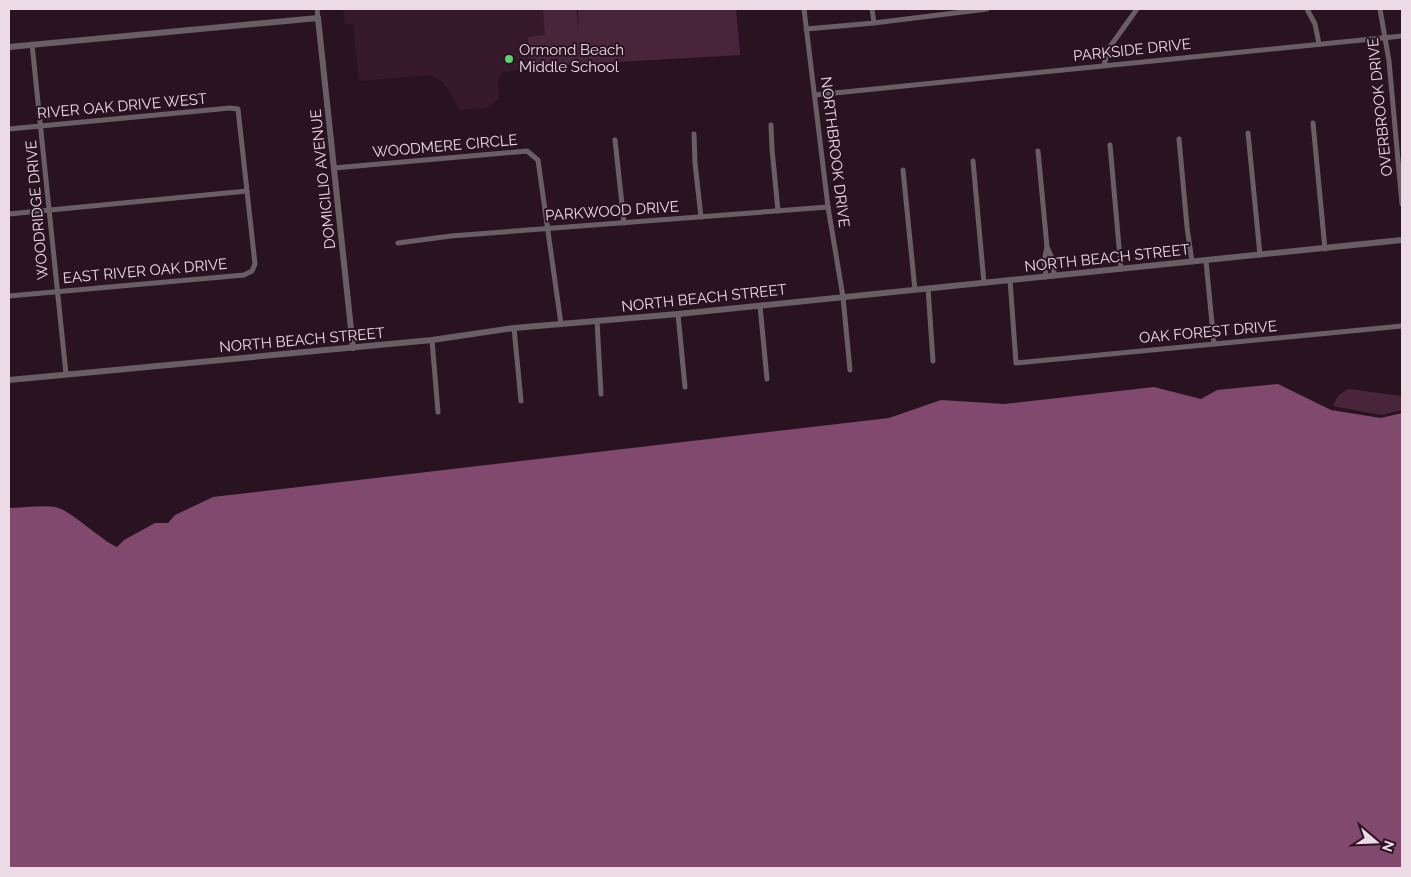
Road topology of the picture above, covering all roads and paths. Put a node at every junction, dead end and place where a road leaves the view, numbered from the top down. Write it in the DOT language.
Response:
graph roads {
  1 [pos="317,9"];
  2 [pos="804,9"];
  3 [pos="872,9"];
  4 [pos="987,9"];
  5 [pos="1137,9"];
  6 [pos="1307,9"];
  7 [pos="1380,9"];
  8 [pos="318,18"];
  9 [pos="874,23"];
  10 [pos="806,29"];
  11 [pos="1402,36"];
  12 [pos="1385,37"];
  13 [pos="32,44"];
  14 [pos="1319,44"];
  15 [pos="9,47"];
  16 [pos="1104,65"];
  17 [pos="815,95"];
  18 [pos="1313,122"];
  19 [pos="771,125"];
  20 [pos="42,126"];
  21 [pos="9,129"];
  22 [pos="1248,133"];
  23 [pos="694,134"];
  24 [pos="1179,139"];
  25 [pos="615,140"];
  26 [pos="1110,145"];
  27 [pos="1038,151"];
  28 [pos="974,161"];
  29 [pos="334,168"];
  30 [pos="903,170"];
  31 [pos="247,191"];
  32 [pos="1402,204"];
  33 [pos="828,207"];
  34 [pos="50,210"];
  35 [pos="778,211"];
  36 [pos="9,214"];
  37 [pos="701,217"];
  38 [pos="624,223"];
  39 [pos="549,229"];
  40 [pos="1402,240"];
  41 [pos="398,243"];
  42 [pos="1047,247"];
  43 [pos="1325,249"];
  44 [pos="1260,255"];
  45 [pos="1206,261"];
  46 [pos="1192,262"];
  47 [pos="1121,269"];
  48 [pos="1054,276"];
  49 [pos="1046,277"];
  50 [pos="1010,280"];
  51 [pos="984,283"];
  52 [pos="928,288"];
  53 [pos="916,290"];
  54 [pos="56,291"];
  55 [pos="9,296"];
  56 [pos="843,297"];
  57 [pos="760,306"];
  58 [pos="678,314"];
  59 [pos="598,321"];
  60 [pos="561,324"];
  61 [pos="1402,326"];
  62 [pos="514,328"];
  63 [pos="432,340"];
  64 [pos="1214,344"];
  65 [pos="353,348"];
  66 [pos="933,361"];
  67 [pos="850,370"];
  68 [pos="66,374"];
  69 [pos="767,379"];
  70 [pos="9,380"];
  71 [pos="685,386"];
  72 [pos="602,394"];
  73 [pos="521,401"];
  74 [pos="438,412"];
  1 -- 8 [label="street, DOMICILIO AVENUE"];
  2 -- 10 [label="street, NORTHBROOK DRIVE"];
  3 -- 9 [label="street"];
  4 -- 9 [label="street"];
  5 -- 16 [label="street"];
  6 -- 14 [label="street"];
  7 -- 12 [label="street, OVERBROOK DRIVE"];
  8 -- 13 [label="street"];
  8 -- 29 [label="street, DOMICILIO AVENUE"];
  9 -- 10 [label="street"];
  10 -- 17 [label="street, NORTHBROOK DRIVE"];
  11 -- 12 [label="street, PARKSIDE DRIVE"];
  12 -- 14 [label="street, PARKSIDE DRIVE"];
  12 -- 32 [label="street, OVERBROOK DRIVE"];
  13 -- 15 [label="street"];
  13 -- 20 [label="street, WOODRIDGE DRIVE"];
  14 -- 16 [label="street, PARKSIDE DRIVE"];
  16 -- 17 [label="street, PARKSIDE DRIVE"];
  17 -- 33 [label="street, NORTHBROOK DRIVE"];
  18 -- 43 [label="street"];
  19 -- 35 [label="street"];
  20 -- 21 [label="street, RIVER OAK DRIVE WEST"];
  20 -- 31 [label="street, RIVER OAK DRIVE WEST"];
  20 -- 34 [label="street, WOODRIDGE DRIVE"];
  22 -- 44 [label="street"];
  23 -- 37 [label="street"];
  24 -- 46 [label="street"];
  25 -- 38 [label="street"];
  26 -- 47 [label="street"];
  27 -- 42 [label="street"];
  28 -- 51 [label="street"];
  29 -- 39 [label="street, WOODMERE CIRCLE"];
  29 -- 65 [label="street, DOMICILIO AVENUE"];
  30 -- 53 [label="street"];
  31 -- 34 [label="street"];
  31 -- 54 [label="street, EAST RIVER OAK DRIVE"];
  33 -- 35 [label="street, PARKWOOD DRIVE"];
  33 -- 56 [label="street, NORTHBROOK DRIVE"];
  34 -- 36 [label="street"];
  34 -- 54 [label="street, WOODRIDGE DRIVE"];
  35 -- 37 [label="street, PARKWOOD DRIVE"];
  37 -- 38 [label="street, PARKWOOD DRIVE"];
  38 -- 39 [label="street, PARKWOOD DRIVE"];
  39 -- 41 [label="street, PARKWOOD DRIVE"];
  39 -- 60 [label="street, WOODMERE CIRCLE"];
  40 -- 43 [label="street, NORTH BEACH STREET"];
  42 -- 48 [label="street"];
  42 -- 49 [label="street"];
  43 -- 44 [label="street, NORTH BEACH STREET"];
  44 -- 45 [label="street, NORTH BEACH STREET"];
  45 -- 46 [label="street, NORTH BEACH STREET"];
  45 -- 64 [label="street"];
  46 -- 47 [label="street, NORTH BEACH STREET"];
  47 -- 48 [label="street, NORTH BEACH STREET"];
  48 -- 49 [label="street, NORTH BEACH STREET"];
  49 -- 50 [label="street, NORTH BEACH STREET"];
  50 -- 51 [label="street, NORTH BEACH STREET"];
  50 -- 64 [label="street, OAK FOREST DRIVE"];
  51 -- 52 [label="street, NORTH BEACH STREET"];
  52 -- 53 [label="street, NORTH BEACH STREET"];
  52 -- 66 [label="street"];
  53 -- 56 [label="street, NORTH BEACH STREET"];
  54 -- 55 [label="street, EAST RIVER OAK DRIVE"];
  54 -- 68 [label="street, WOODRIDGE DRIVE"];
  56 -- 57 [label="street, NORTH BEACH STREET"];
  56 -- 67 [label="street, NORTHBROOK DRIVE"];
  57 -- 58 [label="street, NORTH BEACH STREET"];
  57 -- 69 [label="street"];
  58 -- 59 [label="street, NORTH BEACH STREET"];
  58 -- 71 [label="street"];
  59 -- 60 [label="street, NORTH BEACH STREET"];
  59 -- 72 [label="street"];
  60 -- 62 [label="street, NORTH BEACH STREET"];
  61 -- 64 [label="street, OAK FOREST DRIVE"];
  62 -- 63 [label="street, NORTH BEACH STREET"];
  62 -- 73 [label="street"];
  63 -- 65 [label="street, NORTH BEACH STREET"];
  63 -- 74 [label="street"];
  65 -- 68 [label="street, NORTH BEACH STREET"];
  68 -- 70 [label="street, NORTH BEACH STREET"];
}
